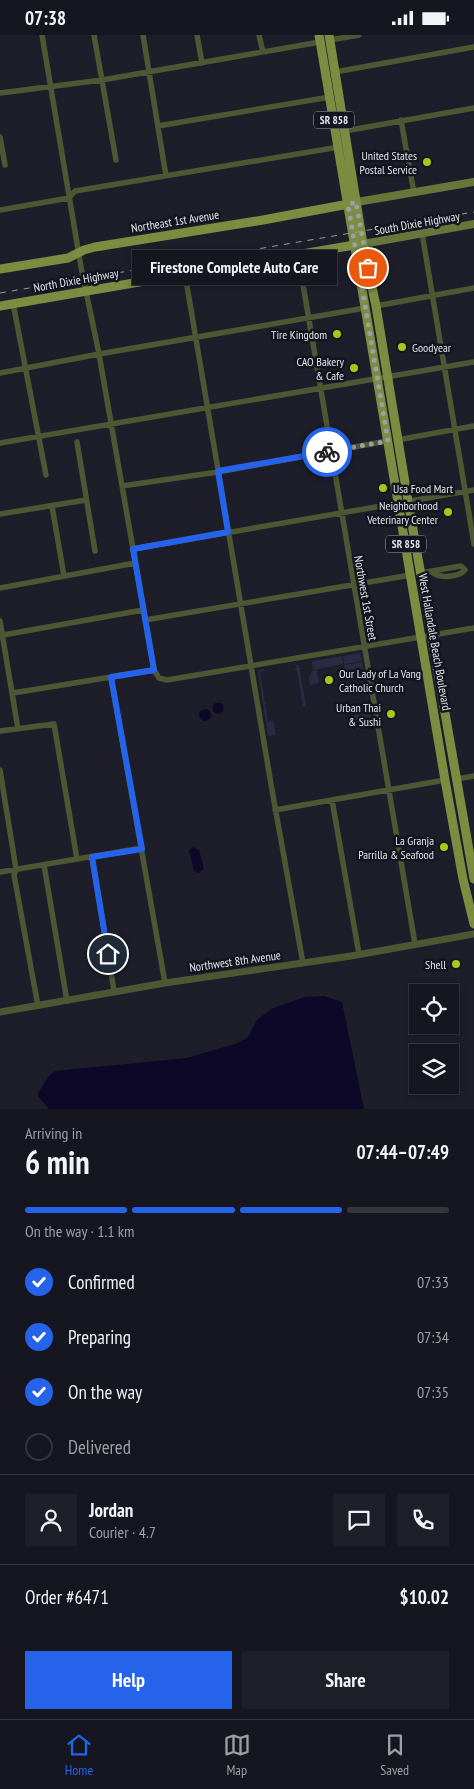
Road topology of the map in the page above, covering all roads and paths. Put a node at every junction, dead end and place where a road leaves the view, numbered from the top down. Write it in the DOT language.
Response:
graph roads {
  1 [pos="42,35"];
  2 [pos="94,35"];
  3 [pos="143,35"];
  4 [pos="198,35"];
  5 [pos="260,35"];
  6 [pos="359,35"];
  7 [pos="325,37"];
  8 [pos="474,47"];
  9 [pos="263,52"];
  10 [pos="202,63"];
  11 [pos="335,71"];
  12 [pos="149,72"];
  13 [pos="102,79"];
  14 [pos="337,83"];
  15 [pos="50,85"];
  16 [pos="0,93"];
  17 [pos="330,97"];
  18 [pos="474,108"];
  19 [pos="401,120"];
  20 [pos="158,126"];
  21 [pos="345,131"];
  22 [pos="0,137"];
  23 [pos="339,147"];
  24 [pos="116,160"];
  25 [pos="5,165"];
  26 [pos="166,176"];
  27 [pos="474,182"];
  28 [pos="414,193"];
  29 [pos="69,198"];
  30 [pos="352,204"];
  31 [pos="0,210"];
  32 [pos="474,224"];
  33 [pos="422,233"];
  34 [pos="359,244"];
  35 [pos="79,253"];
  36 [pos="298,255"];
  37 [pos="0,269"];
  38 [pos="184,274"];
  39 [pos="474,288"];
  40 [pos="86,291"];
  41 [pos="431,295"];
  42 [pos="13,303"];
  43 [pos="0,305"];
  44 [pos="376,306"];
  45 [pos="365,308"];
  46 [pos="308,317"];
  47 [pos="194,337"];
  48 [pos="99,353"];
  49 [pos="474,362"];
  50 [pos="444,367"];
  51 [pos="25,369"];
  52 [pos="0,373"];
  53 [pos="387,377"];
  54 [pos="377,379"];
  55 [pos="320,389"];
  56 [pos="207,408"];
  57 [pos="111,425"];
  58 [pos="474,426"];
  59 [pos="455,430"];
  60 [pos="39,437"];
  61 [pos="398,439"];
  62 [pos="388,441"];
  63 [pos="77,442"];
  64 [pos="0,443"];
  65 [pos="331,451"];
  66 [pos="218,471"];
  67 [pos="46,475"];
  68 [pos="122,486"];
  69 [pos="474,490"];
  70 [pos="465,491"];
  71 [pos="86,500"];
  72 [pos="403,502"];
  73 [pos="52,506"];
  74 [pos="341,513"];
  75 [pos="0,514"];
  76 [pos="228,532"];
  77 [pos="474,544"];
  78 [pos="133,549"];
  79 [pos="95,551"];
  80 [pos="135,563"];
  81 [pos="432,572"];
  82 [pos="421,573"];
  83 [pos="411,575"];
  84 [pos="64,576"];
  85 [pos="354,585"];
  86 [pos="0,588"];
  87 [pos="240,605"];
  88 [pos="143,610"];
  89 [pos="145,620"];
  90 [pos="0,621"];
  91 [pos="474,628"];
  92 [pos="3,635"];
  93 [pos="426,636"];
  94 [pos="364,647"];
  95 [pos="251,666"];
  96 [pos="154,670"];
  97 [pos="111,677"];
  98 [pos="13,693"];
  99 [pos="18,729"];
  100 [pos="0,731"];
  101 [pos="442,761"];
  102 [pos="0,770"];
  103 [pos="474,776"];
  104 [pos="457,779"];
  105 [pos="446,780"];
  106 [pos="388,790"];
  107 [pos="460,796"];
  108 [pos="332,800"];
  109 [pos="276,810"];
  110 [pos="142,849"];
  111 [pos="92,857"];
  112 [pos="77,859"];
  113 [pos="44,865"];
  114 [pos="16,869"];
  115 [pos="0,872"];
  116 [pos="474,879"];
  117 [pos="474,924"];
  118 [pos="474,934"];
  119 [pos="415,944"];
  120 [pos="359,955"];
  121 [pos="303,963"];
  122 [pos="165,983"];
  123 [pos="114,991"];
  124 [pos="67,1001"];
  125 [pos="38,1006"];
  126 [pos="0,1012"];
  1 -- 15 [label="street"];
  2 -- 13 [label="street"];
  3 -- 12 [label="street"];
  4 -- 10 [label="street"];
  5 -- 9 [label="street"];
  6 -- 7 [label="street"];
  7 -- 9 [label="street"];
  7 -- 11 [label="main road, SR 858"];
  7 -- 14 [label="main road"];
  7 -- 17 [label="main road, SR 858"];
  8 -- 11 [label="street"];
  9 -- 10 [label="street"];
  10 -- 12 [label="street"];
  11 -- 14 [label="main road, SR 858"];
  12 -- 13 [label="street"];
  12 -- 20 [label="street"];
  13 -- 15 [label="street"];
  13 -- 24 [label="street"];
  14 -- 21 [label="main road, SR 858"];
  15 -- 16 [label="street"];
  15 -- 29 [label="street"];
  17 -- 20 [label="street"];
  17 -- 21 [label="main road"];
  17 -- 23 [label="main road, SR 858"];
  18 -- 19 [label="street"];
  19 -- 21 [label="street"];
  19 -- 28 [label="street"];
  20 -- 26 [label="street"];
  21 -- 30 [label="main road, SR 858"];
  22 -- 25 [label="street"];
  23 -- 26 [label="street"];
  23 -- 30 [label="main road, SR 858"];
  26 -- 29 [label="street"];
  27 -- 28 [label="main road"];
  28 -- 30 [label="main road"];
  29 -- 31 [label="street"];
  29 -- 35 [label="street"];
  30 -- 34 [label="main road, SR 858"];
  30 -- 35 [label="main road, Northeast 1st Avenue"];
  32 -- 33 [label="main road, South Dixie Highway"];
  33 -- 34 [label="main road, South Dixie Highway"];
  33 -- 41 [label="street"];
  34 -- 36 [label="main road, North Dixie Highway"];
  34 -- 44 [label="main road, West Hallandale Beach Boulevard / SR 858"];
  34 -- 45 [label="main road, West Hallandale Beach Boulevard / SR 858"];
  35 -- 37 [label="main road, Northeast 1st Avenue"];
  35 -- 40 [label="street"];
  36 -- 38 [label="main road, North Dixie Highway"];
  36 -- 46 [label="street, Northwest 1st Street"];
  38 -- 40 [label="main road, North Dixie Highway"];
  38 -- 47 [label="street"];
  39 -- 41 [label="street"];
  40 -- 42 [label="main road, North Dixie Highway"];
  40 -- 48 [label="street"];
  41 -- 44 [label="street"];
  41 -- 50 [label="street"];
  42 -- 43 [label="main road, North Dixie Highway"];
  42 -- 51 [label="street"];
  44 -- 53 [label="main road, West Hallandale Beach Boulevard / SR 858"];
  45 -- 46 [label="street"];
  45 -- 54 [label="main road, West Hallandale Beach Boulevard / SR 858"];
  46 -- 47 [label="street"];
  46 -- 55 [label="street, Northwest 1st Street"];
  47 -- 48 [label="street"];
  47 -- 56 [label="street"];
  48 -- 51 [label="street"];
  48 -- 57 [label="street"];
  49 -- 50 [label="street"];
  50 -- 53 [label="street"];
  50 -- 59 [label="street"];
  51 -- 52 [label="street"];
  51 -- 60 [label="street"];
  53 -- 54 [label="street"];
  53 -- 61 [label="main road, West Hallandale Beach Boulevard / SR 858"];
  54 -- 55 [label="street"];
  54 -- 62 [label="main road, West Hallandale Beach Boulevard / SR 858"];
  55 -- 56 [label="street"];
  55 -- 65 [label="street, Northwest 1st Street"];
  56 -- 57 [label="street"];
  56 -- 66 [label="street"];
  57 -- 60 [label="street"];
  57 -- 68 [label="street"];
  58 -- 59 [label="street"];
  59 -- 61 [label="street"];
  59 -- 70 [label="street"];
  60 -- 64 [label="street"];
  60 -- 67 [label="street"];
  61 -- 72 [label="main road, West Hallandale Beach Boulevard / SR 858"];
  62 -- 65 [label="street"];
  62 -- 72 [label="main road, West Hallandale Beach Boulevard / SR 858"];
  63 -- 71 [label="street"];
  65 -- 66 [label="street"];
  65 -- 74 [label="street, Northwest 1st Street"];
  66 -- 68 [label="street"];
  66 -- 76 [label="street"];
  68 -- 78 [label="street"];
  69 -- 70 [label="street"];
  70 -- 72 [label="street"];
  70 -- 77 [label="street"];
  71 -- 73 [label="street"];
  71 -- 79 [label="street"];
  72 -- 74 [label="street"];
  72 -- 82 [label="main road, West Hallandale Beach Boulevard / SR 858"];
  72 -- 83 [label="main road, West Hallandale Beach Boulevard / SR 858"];
  73 -- 75 [label="street"];
  73 -- 84 [label="street"];
  74 -- 76 [label="street"];
  74 -- 85 [label="street, Northwest 1st Street"];
  76 -- 78 [label="street"];
  76 -- 87 [label="street"];
  78 -- 80 [label="street"];
  80 -- 84 [label="street"];
  80 -- 88 [label="street"];
  81 -- 81 [label="street"];
  81 -- 82 [label="street"];
  82 -- 93 [label="main road, West Hallandale Beach Boulevard / SR 858"];
  83 -- 85 [label="street"];
  83 -- 93 [label="main road, West Hallandale Beach Boulevard / SR 858"];
  84 -- 86 [label="street"];
  85 -- 87 [label="street"];
  85 -- 94 [label="street, Northwest 1st Street"];
  87 -- 89 [label="street"];
  87 -- 95 [label="street"];
  88 -- 89 [label="street"];
  88 -- 92 [label="street"];
  89 -- 96 [label="street"];
  90 -- 92 [label="street"];
  91 -- 93 [label="street"];
  92 -- 98 [label="street"];
  93 -- 94 [label="street"];
  93 -- 101 [label="main road, West Hallandale Beach Boulevard / SR 858"];
  93 -- 104 [label="main road, West Hallandale Beach Boulevard / SR 858"];
  94 -- 95 [label="street"];
  94 -- 106 [label="street, Northwest 1st Street"];
  95 -- 96 [label="street"];
  95 -- 109 [label="street"];
  96 -- 97 [label="street"];
  97 -- 98 [label="street"];
  97 -- 110 [label="street"];
  98 -- 99 [label="street"];
  99 -- 100 [label="street"];
  99 -- 112 [label="street"];
  101 -- 104 [label="main road"];
  101 -- 105 [label="main road, West Hallandale Beach Boulevard / SR 858"];
  102 -- 114 [label="street"];
  103 -- 104 [label="street"];
  104 -- 107 [label="main road, West Hallandale Beach Boulevard / SR 858"];
  105 -- 106 [label="street"];
  105 -- 107 [label="main road"];
  105 -- 117 [label="main road, West Hallandale Beach Boulevard / SR 858"];
  106 -- 108 [label="street"];
  106 -- 119 [label="street, Northwest 1st Street"];
  107 -- 116 [label="main road, West Hallandale Beach Boulevard / SR 858"];
  108 -- 109 [label="street"];
  108 -- 120 [label="street"];
  109 -- 121 [label="street"];
  110 -- 111 [label="street"];
  110 -- 122 [label="street"];
  111 -- 112 [label="street"];
  111 -- 123 [label="street"];
  112 -- 113 [label="street"];
  113 -- 114 [label="street"];
  113 -- 124 [label="street"];
  114 -- 115 [label="street"];
  114 -- 125 [label="street"];
  118 -- 119 [label="street, Northwest 8th Avenue"];
  119 -- 120 [label="street, Northwest 8th Avenue"];
  120 -- 121 [label="street, Northwest 8th Avenue"];
  121 -- 122 [label="street, Northwest 8th Avenue"];
  122 -- 123 [label="street, Northwest 8th Avenue"];
  123 -- 124 [label="street, Northwest 8th Avenue"];
  124 -- 125 [label="street, Northwest 8th Avenue"];
  125 -- 126 [label="street, Northwest 8th Avenue"];
}
